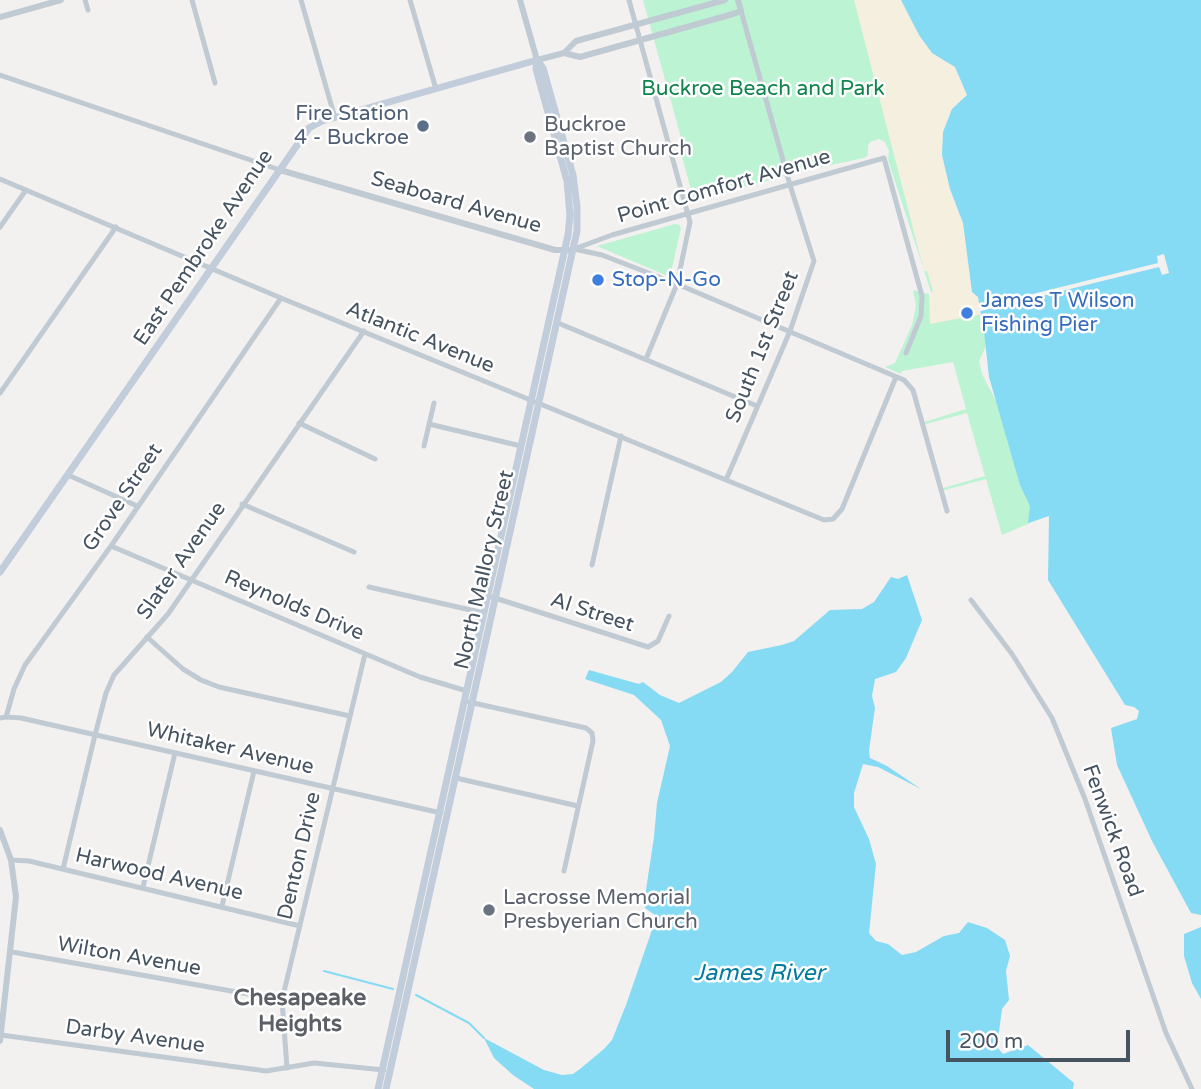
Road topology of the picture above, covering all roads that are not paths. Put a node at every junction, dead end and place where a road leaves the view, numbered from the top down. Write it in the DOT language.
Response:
graph roads {
  1 [pos="61,0"];
  2 [pos="85,0"];
  3 [pos="192,0"];
  4 [pos="301,0"];
  5 [pos="410,0"];
  6 [pos="520,0"];
  7 [pos="629,0"];
  8 [pos="725,0"];
  9 [pos="738,0"];
  10 [pos="88,10"];
  11 [pos="741,11"];
  12 [pos="0,17"];
  13 [pos="636,25"];
  14 [pos="640,40"];
  15 [pos="564,53"];
  16 [pos="537,60"];
  17 [pos="0,75"];
  18 [pos="215,83"];
  19 [pos="436,89"];
  20 [pos="335,118"];
  21 [pos="279,170"];
  22 [pos="0,179"];
  23 [pos="790,185"];
  24 [pos="26,190"];
  25 [pos="688,213"];
  26 [pos="0,227"];
  27 [pos="116,227"];
  28 [pos="569,250"];
  29 [pos="212,268"];
  30 [pos="677,284"];
  31 [pos="281,298"];
  32 [pos="558,323"];
  33 [pos="363,331"];
  34 [pos="790,331"];
  35 [pos="906,353"];
  36 [pos="646,359"];
  37 [pos="895,377"];
  38 [pos="0,393"];
  39 [pos="531,400"];
  40 [pos="540,402"];
  41 [pos="434,403"];
  42 [pos="757,406"];
  43 [pos="299,423"];
  44 [pos="429,424"];
  45 [pos="621,436"];
  46 [pos="424,446"];
  47 [pos="521,446"];
  48 [pos="375,460"];
  49 [pos="68,475"];
  50 [pos="726,480"];
  51 [pos="242,504"];
  52 [pos="137,506"];
  53 [pos="947,511"];
  54 [pos="111,546"];
  55 [pos="354,552"];
  56 [pos="592,565"];
  57 [pos="0,572"];
  58 [pos="190,579"];
  59 [pos="369,587"];
  60 [pos="493,597"];
  61 [pos="971,600"];
  62 [pos="484,613"];
  63 [pos="669,616"];
  64 [pos="148,637"];
  65 [pos="365,654"];
  66 [pos="467,691"];
  67 [pos="469,701"];
  68 [pos="350,716"];
  69 [pos="3,717"];
  70 [pos="95,735"];
  71 [pos="175,753"];
  72 [pos="254,771"];
  73 [pos="456,778"];
  74 [pos="332,788"];
  75 [pos="578,806"];
  76 [pos="444,813"];
  77 [pos="0,830"];
  78 [pos="11,860"];
  79 [pos="63,869"];
  80 [pos="564,871"];
  81 [pos="143,887"];
  82 [pos="222,906"];
  83 [pos="300,926"];
  84 [pos="12,952"];
  85 [pos="282,1000"];
  86 [pos="1,1035"];
  87 [pos="0,1041"];
  88 [pos="287,1068"];
  89 [pos="386,1070"];
  90 [pos="377,1089"];
  91 [pos="386,1089"];
  92 [pos="1192,1089"];
  1 -- 12 [label="street"];
  2 -- 10 [label="street"];
  3 -- 18 [label="street"];
  4 -- 20 [label="street"];
  5 -- 19 [label="street"];
  6 -- 16 [label="street, North Mallory Street"];
  7 -- 13 [label="street"];
  8 -- 13 [label="street, East Pembroke Avenue"];
  9 -- 11 [label="street"];
  11 -- 14 [label="street, East Pembroke Avenue"];
  11 -- 23 [label="street, South 1st Street"];
  13 -- 14 [label="street"];
  13 -- 15 [label="street, East Pembroke Avenue"];
  14 -- 15 [label="street, East Pembroke Avenue"];
  14 -- 25 [label="street"];
  15 -- 16 [label="street, East Pembroke Avenue"];
  16 -- 19 [label="main road, East Pembroke Avenue"];
  16 -- 28 [label="main road, North Mallory Street"];
  17 -- 21 [label="street, Seaboard Avenue"];
  19 -- 20 [label="main road, East Pembroke Avenue"];
  20 -- 21 [label="main road, East Pembroke Avenue"];
  21 -- 28 [label="street, Seaboard Avenue"];
  21 -- 29 [label="main road, East Pembroke Avenue"];
  22 -- 24 [label="street, Atlantic Avenue"];
  23 -- 25 [label="street, Point Comfort Avenue"];
  23 -- 34 [label="street, South 1st Street"];
  23 -- 35 [label="street, Point Comfort Avenue"];
  24 -- 26 [label="street"];
  24 -- 27 [label="street, Atlantic Avenue"];
  25 -- 28 [label="street, Point Comfort Avenue"];
  25 -- 30 [label="street"];
  27 -- 29 [label="street, Atlantic Avenue"];
  27 -- 38 [label="street"];
  28 -- 30 [label="street, Seaboard Avenue"];
  28 -- 32 [label="main road, North Mallory Street"];
  28 -- 39 [label="main road, North Mallory Street"];
  29 -- 31 [label="street, Atlantic Avenue"];
  29 -- 49 [label="main road, East Pembroke Avenue"];
  30 -- 34 [label="street, Seaboard Avenue"];
  30 -- 36 [label="street"];
  31 -- 33 [label="street, Atlantic Avenue"];
  31 -- 52 [label="street, Grove Street"];
  32 -- 36 [label="street"];
  32 -- 40 [label="main road, North Mallory Street"];
  33 -- 39 [label="street, Atlantic Avenue"];
  33 -- 43 [label="street, Slater Avenue"];
  34 -- 37 [label="street, Seaboard Avenue"];
  34 -- 42 [label="street, South 1st Street"];
  36 -- 42 [label="street"];
  37 -- 50 [label="street, Atlantic Avenue"];
  37 -- 53 [label="street"];
  39 -- 40 [label="street, Atlantic Avenue"];
  39 -- 47 [label="main road, North Mallory Street"];
  40 -- 45 [label="street, Atlantic Avenue"];
  40 -- 60 [label="main road, North Mallory Street"];
  41 -- 44 [label="street"];
  42 -- 50 [label="street, South 1st Street"];
  43 -- 48 [label="street"];
  43 -- 51 [label="street, Slater Avenue"];
  44 -- 46 [label="street"];
  44 -- 47 [label="street"];
  45 -- 50 [label="street, Atlantic Avenue"];
  45 -- 56 [label="street"];
  47 -- 60 [label="main road, North Mallory Street"];
  49 -- 52 [label="street"];
  49 -- 57 [label="main road, East Pembroke Avenue"];
  51 -- 55 [label="street"];
  51 -- 58 [label="street, Slater Avenue"];
  52 -- 54 [label="street, Grove Street"];
  54 -- 58 [label="street, Reynolds Drive"];
  54 -- 69 [label="street, Grove Street"];
  58 -- 64 [label="street, Slater Avenue"];
  58 -- 65 [label="street, Reynolds Drive"];
  59 -- 62 [label="street"];
  60 -- 62 [label="main road, North Mallory Street"];
  60 -- 63 [label="street, Al Street"];
  60 -- 67 [label="main road, North Mallory Street"];
  61 -- 92 [label="street, Fenwick Road"];
  62 -- 66 [label="main road, North Mallory Street"];
  64 -- 68 [label="street"];
  64 -- 70 [label="street, Slater Avenue"];
  65 -- 66 [label="street, Reynolds Drive"];
  65 -- 68 [label="street, Denton Drive"];
  66 -- 67 [label="main road, North Mallory Street"];
  67 -- 73 [label="main road, North Mallory Street"];
  67 -- 75 [label="street"];
  67 -- 76 [label="main road, North Mallory Street"];
  68 -- 74 [label="street, Denton Drive"];
  69 -- 70 [label="street, Whitaker Avenue"];
  70 -- 71 [label="street, Whitaker Avenue"];
  70 -- 79 [label="street, Slater Avenue"];
  71 -- 72 [label="street, Whitaker Avenue"];
  71 -- 81 [label="street"];
  72 -- 74 [label="street, Whitaker Avenue"];
  72 -- 82 [label="street"];
  73 -- 75 [label="street"];
  73 -- 76 [label="main road, North Mallory Street"];
  74 -- 76 [label="street, Whitaker Avenue"];
  74 -- 83 [label="street, Denton Drive"];
  75 -- 80 [label="street"];
  76 -- 89 [label="main road, North Mallory Street"];
  77 -- 78 [label="street"];
  78 -- 79 [label="street, Harwood Avenue"];
  78 -- 84 [label="street"];
  79 -- 81 [label="street, Harwood Avenue"];
  81 -- 82 [label="street, Harwood Avenue"];
  82 -- 83 [label="street, Harwood Avenue"];
  83 -- 85 [label="street, Denton Drive"];
  84 -- 85 [label="street, Wilton Avenue"];
  84 -- 86 [label="street"];
  85 -- 88 [label="street, Denton Drive"];
  86 -- 87 [label="street"];
  86 -- 88 [label="street, Darby Avenue"];
  88 -- 89 [label="street, Darby Avenue"];
  89 -- 90 [label="main road, North Mallory Street"];
  89 -- 91 [label="main road, North Mallory Street"];
}
